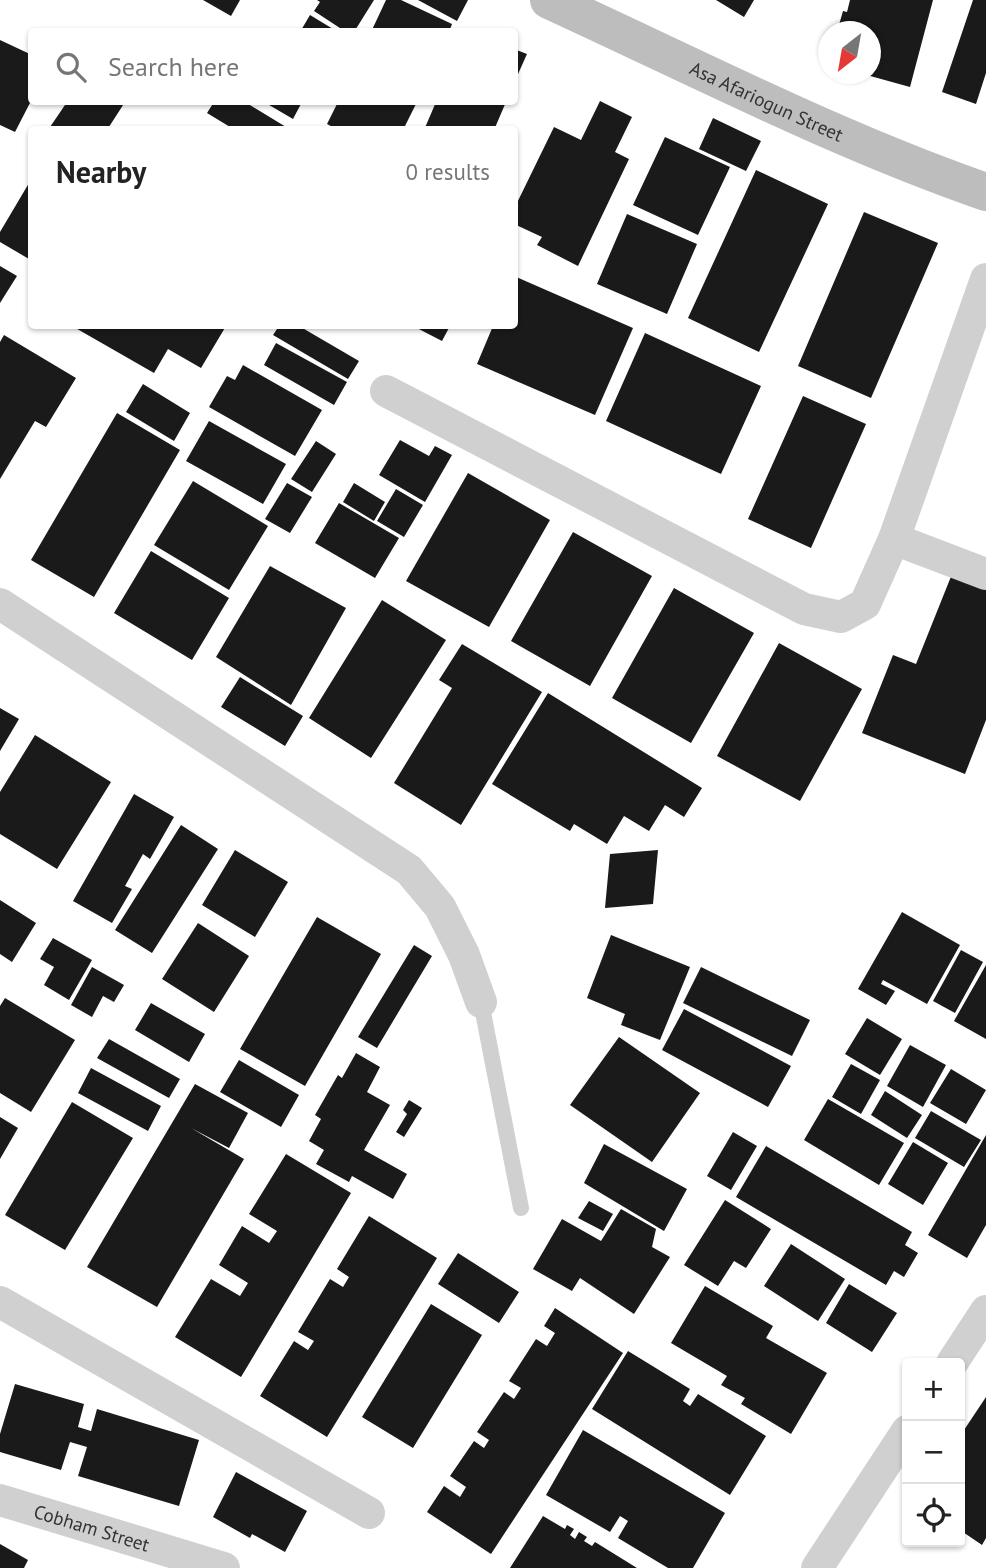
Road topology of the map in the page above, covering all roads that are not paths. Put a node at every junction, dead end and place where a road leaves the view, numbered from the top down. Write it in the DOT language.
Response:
graph roads {
  1 [pos="549,0"];
  2 [pos="986,192"];
  3 [pos="986,279"];
  4 [pos="386,391"];
  5 [pos="894,539"];
  6 [pos="986,574"];
  7 [pos="0,604"];
  8 [pos="481,1002"];
  9 [pos="521,1208"];
  10 [pos="0,1302"];
  11 [pos="986,1311"];
  12 [pos="955,1358"];
  13 [pos="902,1439"];
  14 [pos="0,1500"];
  15 [pos="369,1513"];
  16 [pos="224,1568"];
  17 [pos="817,1568"];
  1 -- 2 [label="street, Asa Afariogun Street"];
  3 -- 5 [label="street"];
  4 -- 5 [label="street"];
  5 -- 6 [label="street"];
  7 -- 8 [label="street"];
  8 -- 9 [label="lane"];
  10 -- 15 [label="street"];
  11 -- 12 [label="street"];
  13 -- 17 [label="street"];
  14 -- 16 [label="street, Cobham Street"];
}
